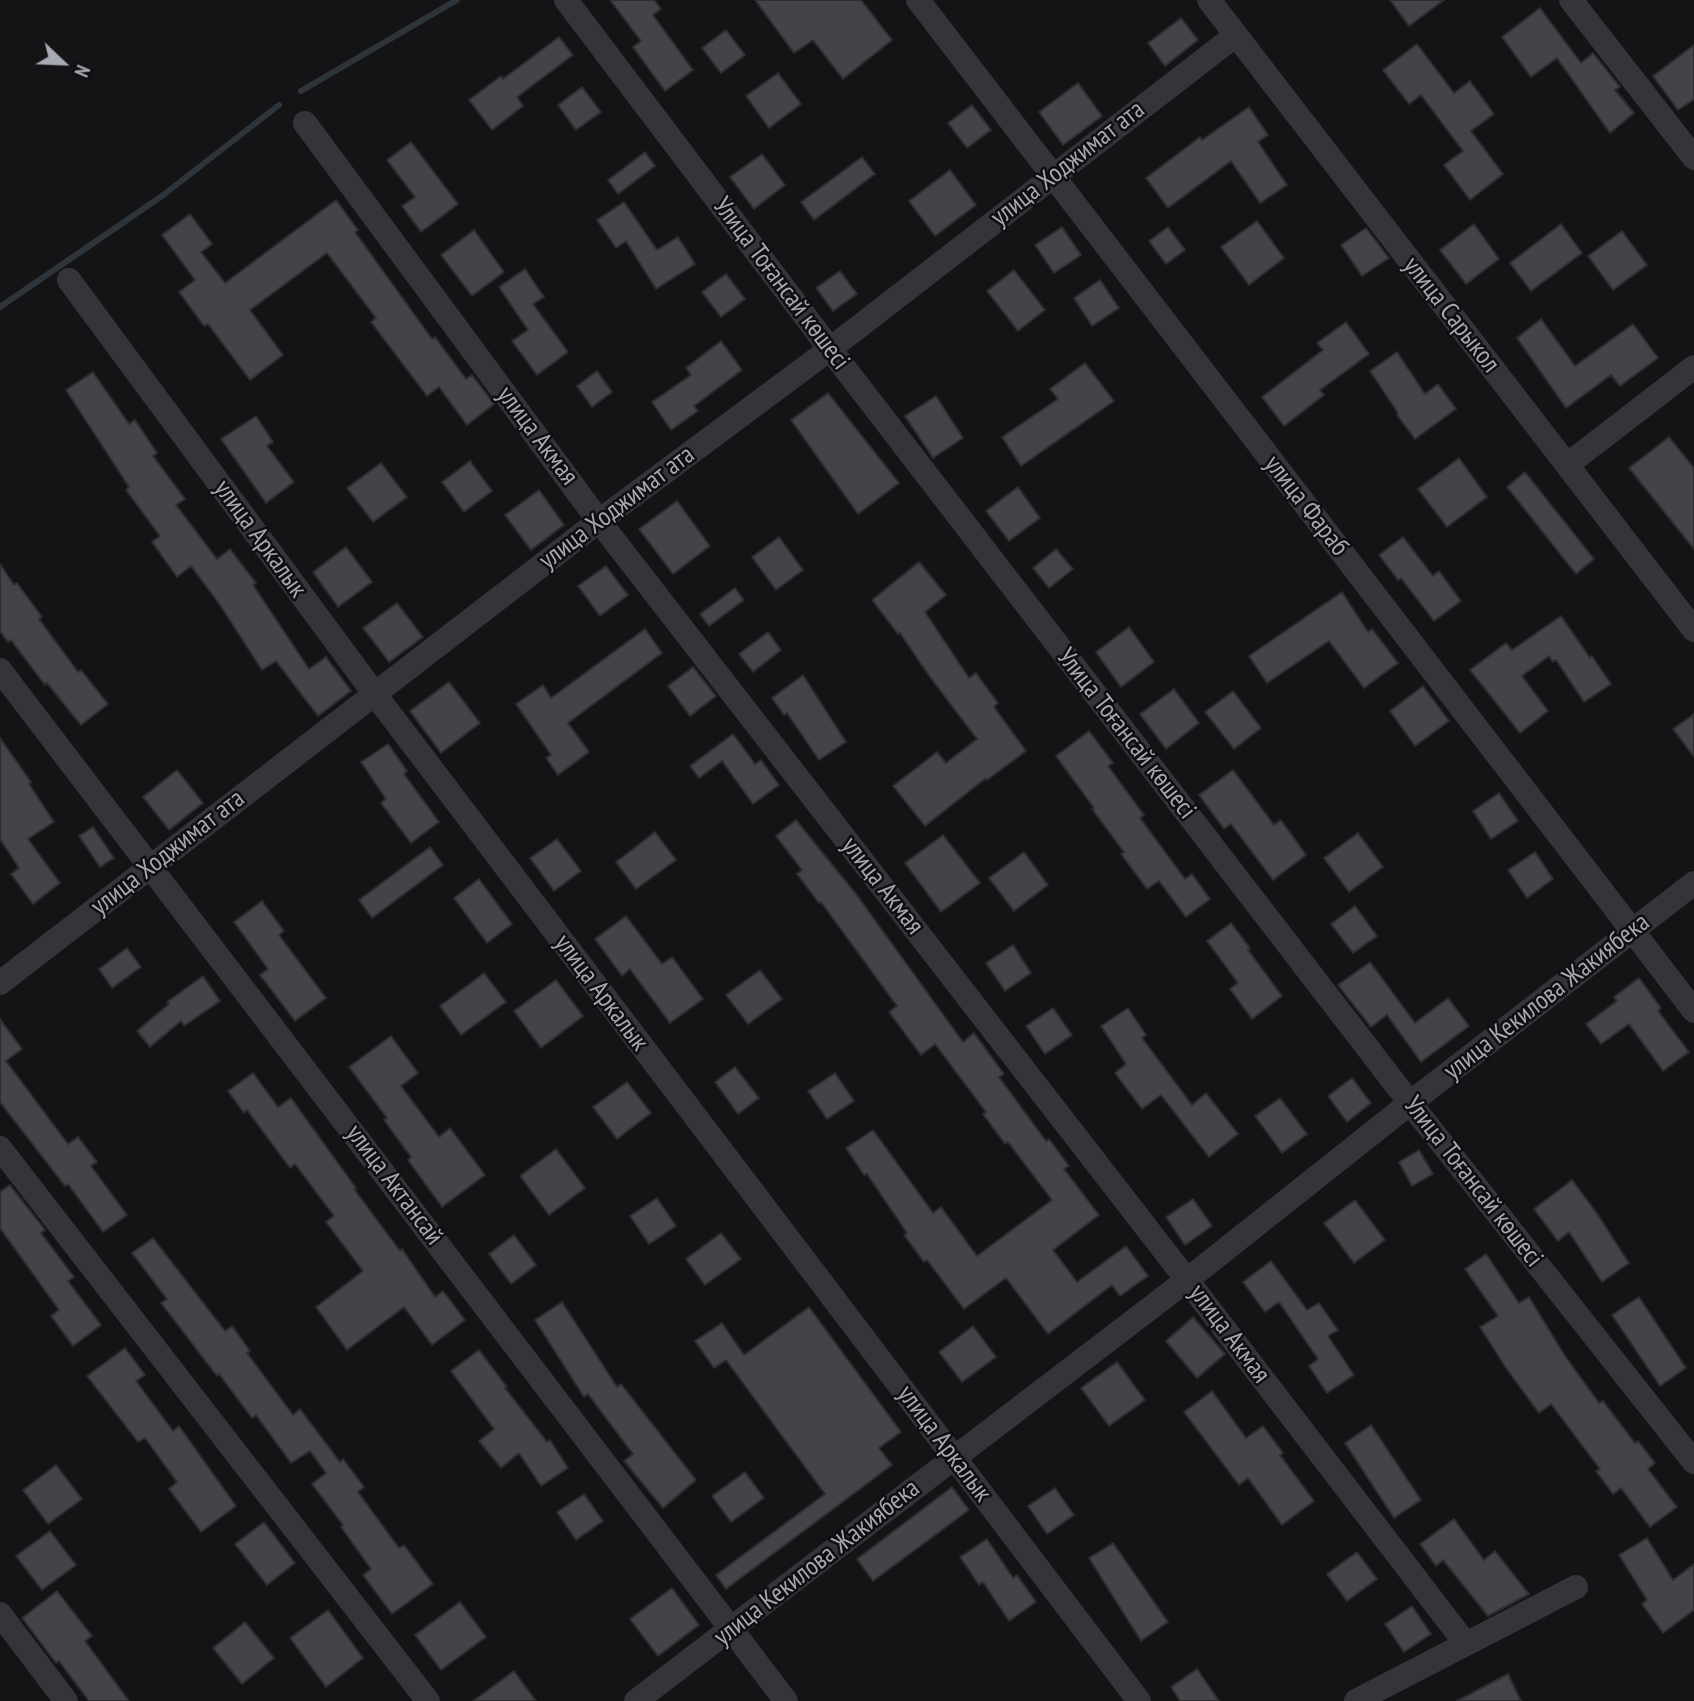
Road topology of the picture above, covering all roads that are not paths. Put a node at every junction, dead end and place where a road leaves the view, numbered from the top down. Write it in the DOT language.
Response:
graph roads {
  1 [pos="566,0"];
  2 [pos="918,0"];
  3 [pos="1209,0"];
  4 [pos="1572,0"];
  5 [pos="1236,35"];
  6 [pos="305,123"];
  7 [pos="1694,158"];
  8 [pos="1052,176"];
  9 [pos="69,279"];
  10 [pos="830,349"];
  11 [pos="1694,367"];
  12 [pos="1567,465"];
  13 [pos="599,520"];
  14 [pos="1694,630"];
  15 [pos="0,670"];
  16 [pos="374,693"];
  17 [pos="151,866"];
  18 [pos="1694,883"];
  19 [pos="1633,930"];
  20 [pos="0,983"];
  21 [pos="1694,1011"];
  22 [pos="1410,1103"];
  23 [pos="0,1148"];
  24 [pos="1187,1280"];
  25 [pos="953,1457"];
  26 [pos="1694,1462"];
  27 [pos="1576,1587"];
  28 [pos="0,1614"];
  29 [pos="732,1629"];
  30 [pos="1466,1644"];
  31 [pos="66,1701"];
  32 [pos="428,1701"];
  33 [pos="636,1701"];
  34 [pos="786,1701"];
  35 [pos="1139,1701"];
  36 [pos="1356,1701"];
  1 -- 10 [label="street, Улица Тоғансай көшесі"];
  2 -- 8 [label="street, улица Фараб"];
  3 -- 5 [label="street, улица Сарыкол"];
  4 -- 7 [label="street"];
  5 -- 8 [label="street, улица Ходжимат ата"];
  5 -- 12 [label="street, улица Сарыкол"];
  6 -- 13 [label="street, улица Акмая"];
  8 -- 10 [label="street, улица Ходжимат ата"];
  8 -- 19 [label="street, улица Фараб"];
  9 -- 16 [label="street, улица Аркалык"];
  10 -- 13 [label="street, улица Ходжимат ата"];
  10 -- 22 [label="street, Улица Тоғансай көшесі"];
  11 -- 12 [label="street"];
  12 -- 14 [label="street, улица Сарыкол"];
  13 -- 16 [label="street, улица Ходжимат ата"];
  13 -- 24 [label="street, улица Акмая"];
  15 -- 17 [label="street, улица Актансай"];
  16 -- 17 [label="street, улица Ходжимат ата"];
  16 -- 25 [label="street, улица Аркалык"];
  17 -- 20 [label="street, улица Ходжимат ата"];
  17 -- 29 [label="street, улица Актансай"];
  18 -- 19 [label="street, улица Кекилова Жакиябека"];
  19 -- 21 [label="street, улица Фараб"];
  19 -- 22 [label="street, улица Кекилова Жакиябека"];
  22 -- 24 [label="street, улица Кекилова Жакиябека"];
  22 -- 26 [label="street, Улица Тоғансай көшесі"];
  23 -- 32 [label="street"];
  24 -- 25 [label="street, улица Кекилова Жакиябека"];
  24 -- 30 [label="street, улица Акмая"];
  25 -- 29 [label="street, улица Кекилова Жакиябека"];
  25 -- 35 [label="street, улица Аркалык"];
  27 -- 30 [label="street"];
  28 -- 31 [label="street"];
  29 -- 33 [label="street, улица Кекилова Жакиябека"];
  29 -- 34 [label="street, улица Актансай"];
  30 -- 36 [label="street"];
}
